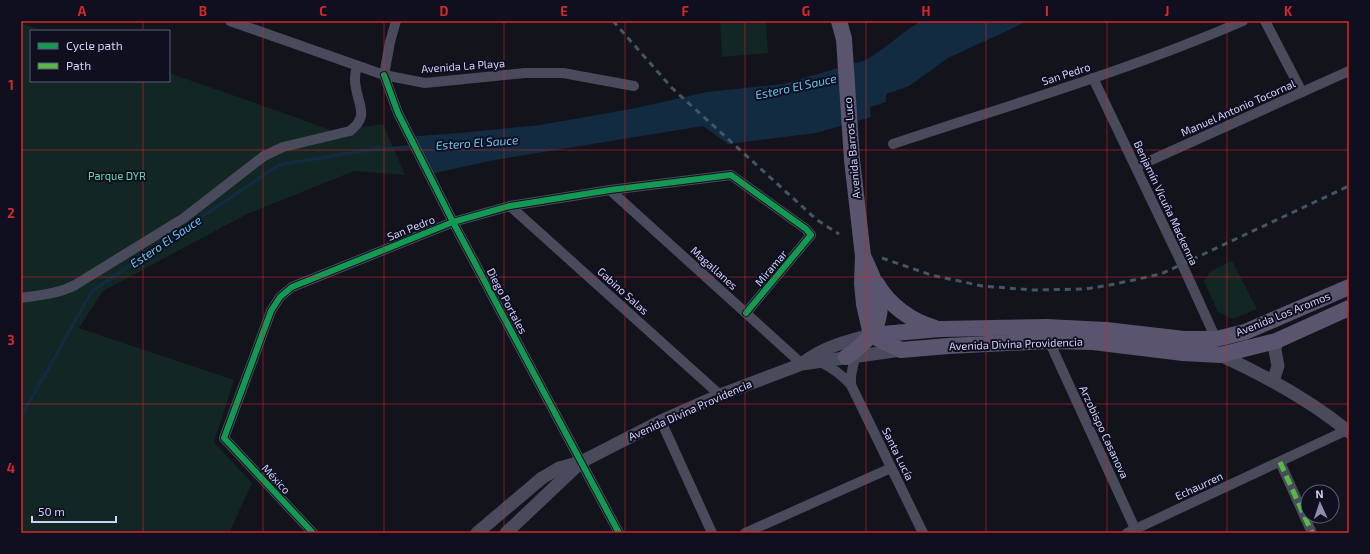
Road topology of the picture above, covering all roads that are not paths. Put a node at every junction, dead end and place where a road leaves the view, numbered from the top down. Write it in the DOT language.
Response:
graph roads {
  1 [pos="230,21"];
  2 [pos="396,21"];
  3 [pos="840,21"];
  4 [pos="846,21"];
  5 [pos="1243,21"];
  6 [pos="1265,21"];
  7 [pos="844,39"];
  8 [pos="357,66"];
  9 [pos="1349,71"];
  10 [pos="384,75"];
  11 [pos="1093,78"];
  12 [pos="634,86"];
  13 [pos="1302,92"];
  14 [pos="893,144"];
  15 [pos="1136,167"];
  16 [pos="610,190"];
  17 [pos="510,206"];
  18 [pos="453,222"];
  19 [pos="811,235"];
  20 [pos="863,256"];
  21 [pos="874,278"];
  22 [pos="1349,287"];
  23 [pos="21,298"];
  24 [pos="1319,300"];
  25 [pos="1349,308"];
  26 [pos="746,313"];
  27 [pos="940,329"];
  28 [pos="871,335"];
  29 [pos="1216,339"];
  30 [pos="1049,341"];
  31 [pos="1276,341"];
  32 [pos="901,350"];
  33 [pos="851,356"];
  34 [pos="1220,356"];
  35 [pos="820,362"];
  36 [pos="802,364"];
  37 [pos="1273,381"];
  38 [pos="852,385"];
  39 [pos="720,395"];
  40 [pos="661,421"];
  41 [pos="1348,431"];
  42 [pos="224,438"];
  43 [pos="581,462"];
  44 [pos="1280,462"];
  45 [pos="891,468"];
  46 [pos="1133,532"];
  47 [pos="313,533"];
  48 [pos="478,533"];
  49 [pos="506,533"];
  50 [pos="619,533"];
  51 [pos="712,533"];
  52 [pos="745,533"];
  53 [pos="923,533"];
  54 [pos="1312,533"];
  1 -- 8 [label="street, Avenida La Playa"];
  2 -- 10 [label="street"];
  3 -- 7 [label="main road, Avenida Barros Luco"];
  4 -- 7 [label="main road, Avenida Barros Luco"];
  5 -- 11 [label="street, San Pedro"];
  6 -- 13 [label="street"];
  7 -- 20 [label="main road, Avenida Barros Luco"];
  8 -- 10 [label="street, Avenida La Playa"];
  8 -- 23 [label="street"];
  9 -- 13 [label="street, Manuel Antonio Tocornal"];
  10 -- 12 [label="street, Avenida La Playa"];
  10 -- 18 [label="street, Diego Portales"];
  11 -- 14 [label="street, San Pedro"];
  11 -- 15 [label="street, Benjamín Vicuña Mackenna"];
  13 -- 15 [label="street, Manuel Antonio Tocornal"];
  15 -- 29 [label="street, Benjamín Vicuña Mackenna"];
  16 -- 17 [label="street, San Pedro"];
  16 -- 19 [label="street, San Pedro"];
  16 -- 26 [label="street, Magallanes"];
  17 -- 18 [label="street, San Pedro"];
  17 -- 39 [label="street, Gabino Salas"];
  18 -- 42 [label="street, San Pedro"];
  18 -- 43 [label="street, Diego Portales"];
  19 -- 26 [label="street, Miramar"];
  20 -- 21 [label="main road, Avenida Barros Luco"];
  20 -- 28 [label="main road, Avenida Barros Luco"];
  21 -- 27 [label="main road"];
  21 -- 28 [label="main road, Avenida Barros Luco"];
  22 -- 24 [label="main road, Avenida Los Aromos"];
  24 -- 29 [label="main road, Avenida Los Aromos"];
  24 -- 31 [label="main road"];
  25 -- 31 [label="main road, Avenida Los Aromos"];
  26 -- 36 [label="street, Magallanes"];
  27 -- 28 [label="main road, Avenida Divina Providencia"];
  27 -- 29 [label="main road, Avenida Divina Providencia"];
  28 -- 32 [label="main road"];
  28 -- 33 [label="main road"];
  28 -- 36 [label="street, Avenida Divina Providencia"];
  30 -- 32 [label="main road, Avenida Divina Providencia"];
  30 -- 34 [label="main road, Avenida Divina Providencia"];
  30 -- 46 [label="street, Arzobispo Casanova"];
  31 -- 34 [label="main road, Avenida Los Aromos"];
  31 -- 37 [label="street"];
  32 -- 33 [label="street, Avenida Divina Providencia"];
  33 -- 35 [label="street, Avenida Divina Providencia"];
  33 -- 38 [label="street, Santa Lucía"];
  34 -- 37 [label="street, Avenida Divina Providencia"];
  35 -- 36 [label="street, Avenida Divina Providencia"];
  35 -- 38 [label="street, Santa Lucía"];
  36 -- 39 [label="street, Avenida Divina Providencia"];
  37 -- 41 [label="street, Avenida Divina Providencia"];
  38 -- 45 [label="street, Santa Lucía"];
  39 -- 40 [label="street, Avenida Divina Providencia"];
  40 -- 43 [label="street, Avenida Divina Providencia"];
  40 -- 51 [label="street"];
  41 -- 44 [label="street, Echaurren"];
  42 -- 47 [label="street, México"];
  43 -- 48 [label="street, Avenida Divina Providencia"];
  43 -- 49 [label="street, Avenida Divina Providencia"];
  43 -- 50 [label="street, Diego Portales"];
  44 -- 46 [label="street, Echaurren"];
  44 -- 54 [label="street"];
  45 -- 52 [label="street"];
  45 -- 53 [label="street, Santa Lucía"];
}
